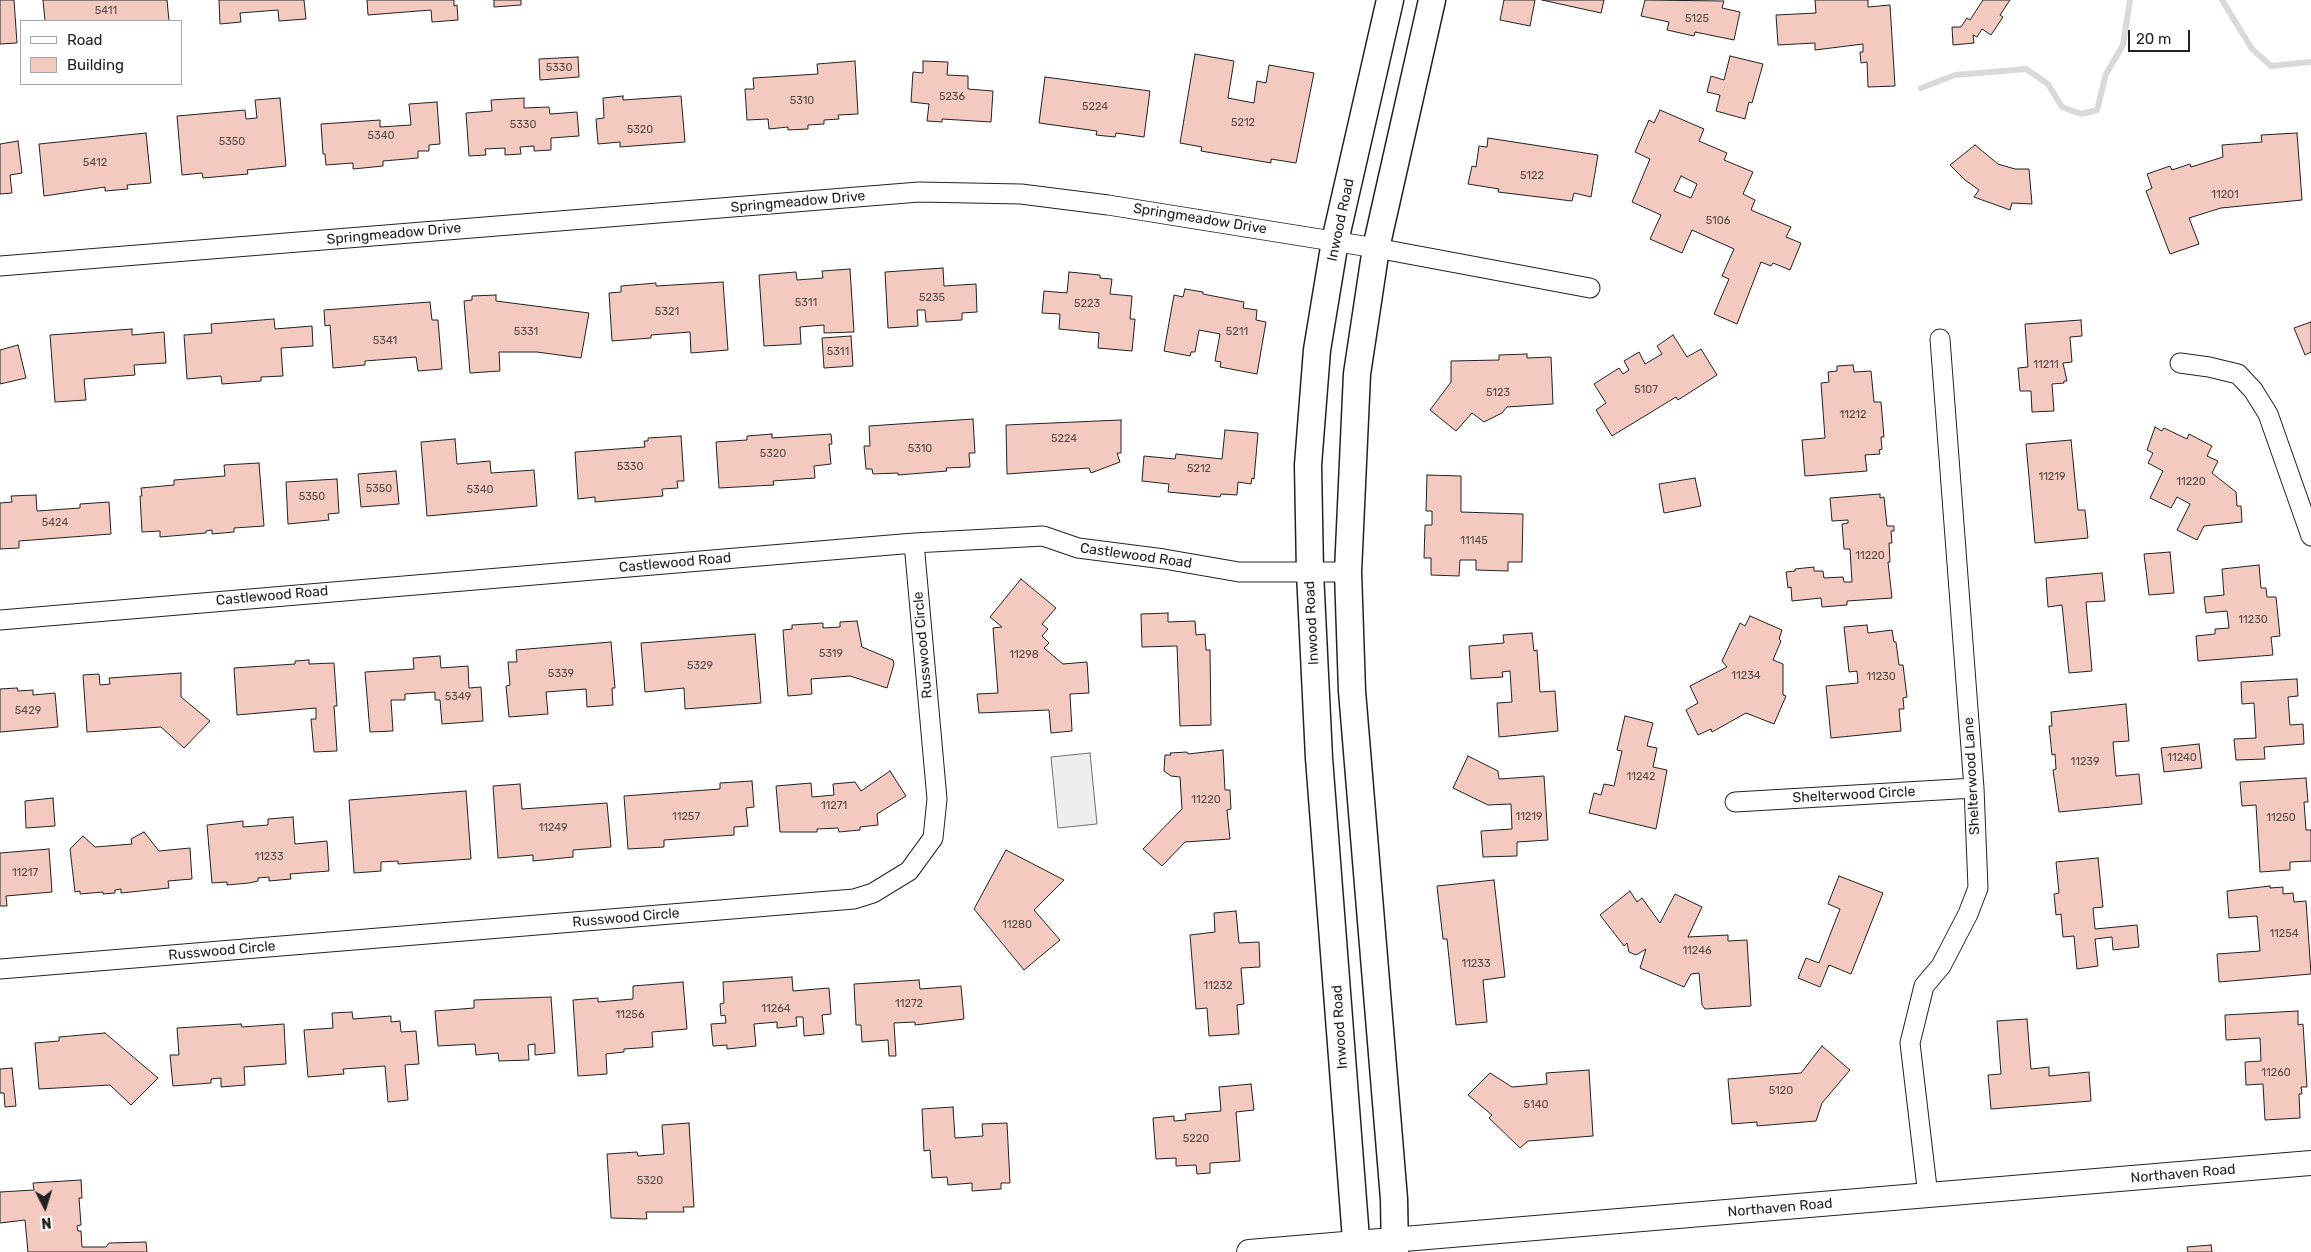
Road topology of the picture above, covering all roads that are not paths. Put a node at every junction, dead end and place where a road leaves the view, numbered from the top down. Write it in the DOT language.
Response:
graph roads {
  1 [pos="1390,0"];
  2 [pos="1432,0"];
  3 [pos="1336,241"];
  4 [pos="1376,248"];
  5 [pos="0,266"];
  6 [pos="1590,288"];
  7 [pos="1940,339"];
  8 [pos="2180,363"];
  9 [pos="2311,536"];
  10 [pos="914,543"];
  11 [pos="1310,572"];
  12 [pos="1348,572"];
  13 [pos="0,620"];
  14 [pos="1974,788"];
  15 [pos="1735,802"];
  16 [pos="0,969"];
  17 [pos="2311,1163"];
  18 [pos="1928,1196"];
  19 [pos="1395,1246"];
  20 [pos="1357,1247"];
  21 [pos="1249,1252"];
  1 -- 3 [label="main road, Inwood Road"];
  2 -- 4 [label="main road"];
  3 -- 4 [label="street, Springmeadow Drive"];
  3 -- 5 [label="street, Springmeadow Drive"];
  3 -- 11 [label="main road, Inwood Road"];
  4 -- 6 [label="street, Springmeadow Drive"];
  4 -- 12 [label="main road"];
  7 -- 14 [label="street, Shelterwood Lane"];
  8 -- 9 [label="street"];
  10 -- 11 [label="street, Castlewood Road"];
  10 -- 13 [label="street, Castlewood Road"];
  10 -- 16 [label="street, Russwood Circle"];
  11 -- 12 [label="street, Castlewood Road"];
  11 -- 20 [label="main road, Inwood Road"];
  12 -- 19 [label="main road"];
  14 -- 15 [label="street, Shelterwood Circle"];
  14 -- 18 [label="street, Shelterwood Lane"];
  17 -- 18 [label="street, Northaven Road"];
  18 -- 19 [label="street, Northaven Road"];
  19 -- 20 [label="street, Northaven Road"];
  20 -- 21 [label="street, Northaven Road"];
}
